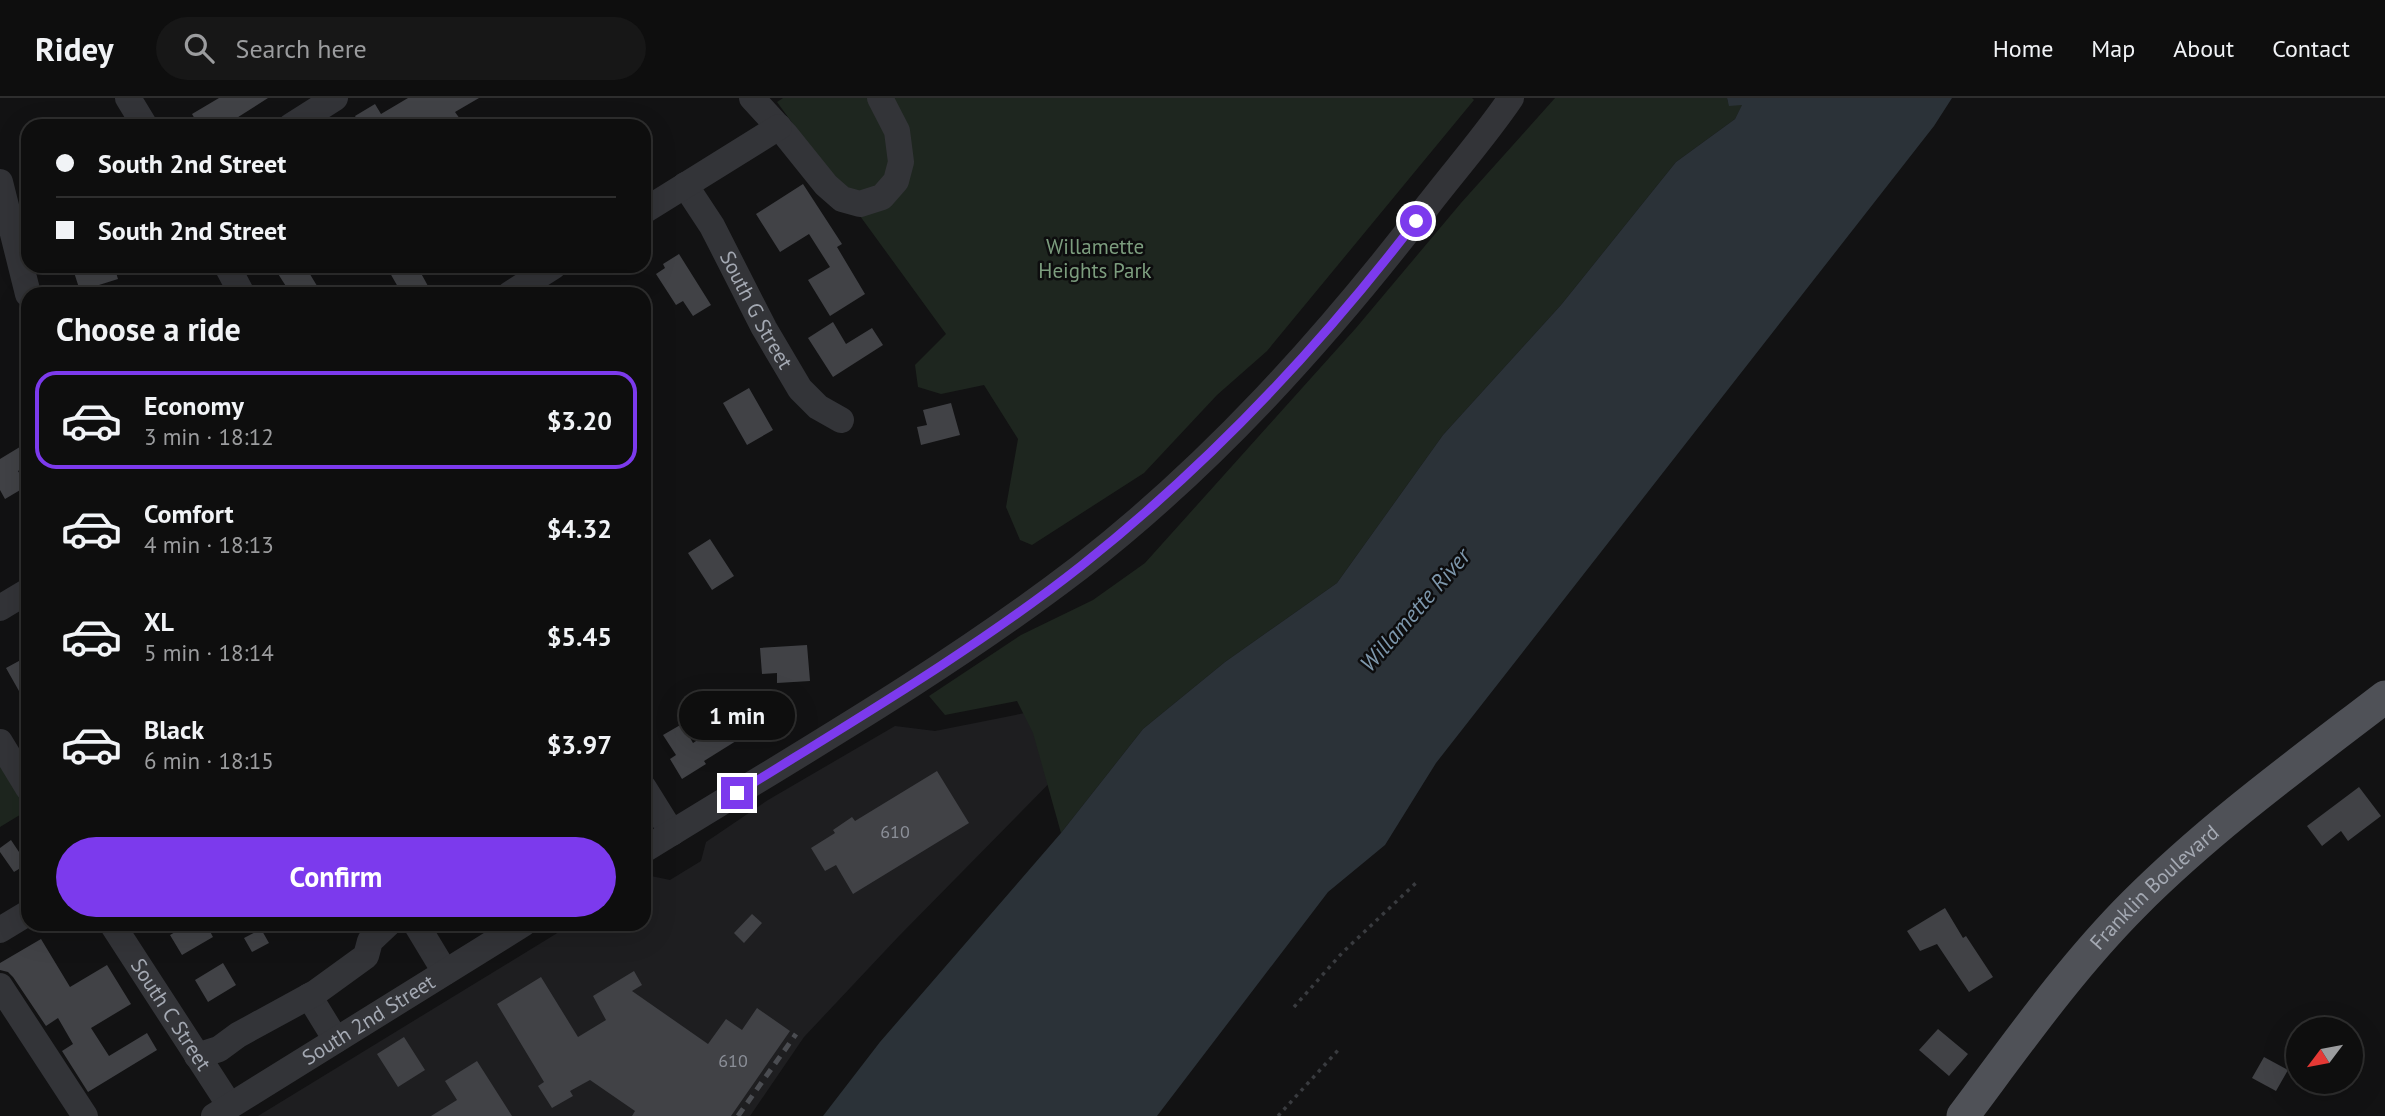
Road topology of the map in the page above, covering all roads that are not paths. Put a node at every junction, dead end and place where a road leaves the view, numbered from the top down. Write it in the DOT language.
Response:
graph roads {
  1 [pos="128,98"];
  2 [pos="335,98"];
  3 [pos="752,98"];
  4 [pos="880,98"];
  5 [pos="1511,98"];
  6 [pos="141,119"];
  7 [pos="302,119"];
  8 [pos="779,127"];
  9 [pos="0,182"];
  10 [pos="685,186"];
  11 [pos="651,207"];
  12 [pos="21,266"];
  13 [pos="543,273"];
  14 [pos="521,287"];
  15 [pos="841,420"];
  16 [pos="21,595"];
  17 [pos="0,608"];
  18 [pos="2385,697"];
  19 [pos="0,741"];
  20 [pos="21,776"];
  21 [pos="651,800"];
  22 [pos="671,833"];
  23 [pos="651,845"];
  24 [pos="21,917"];
  25 [pos="0,930"];
  26 [pos="117,931"];
  27 [pos="381,931"];
  28 [pos="420,931"];
  29 [pos="512,931"];
  30 [pos="445,972"];
  31 [pos="0,986"];
  32 [pos="309,996"];
  33 [pos="336,1040"];
  34 [pos="197,1056"];
  35 [pos="222,1111"];
  36 [pos="85,1116"];
  37 [pos="1963,1116"];
  1 -- 6 [label="street"];
  2 -- 7 [label="street"];
  3 -- 8 [label="street"];
  4 -- 8 [label="street"];
  5 -- 22 [label="street"];
  8 -- 10 [label="street"];
  9 -- 12 [label="street"];
  10 -- 11 [label="street"];
  10 -- 15 [label="street, South G Street"];
  13 -- 14 [label="street"];
  16 -- 17 [label="street"];
  18 -- 37 [label="main road, Franklin Boulevard"];
  19 -- 20 [label="street"];
  21 -- 22 [label="street"];
  22 -- 23 [label="street"];
  24 -- 25 [label="street"];
  26 -- 34 [label="street, South C Street"];
  27 -- 32 [label="street"];
  28 -- 30 [label="street"];
  29 -- 30 [label="street, South 2nd Street"];
  30 -- 33 [label="street, South 2nd Street"];
  31 -- 36 [label="street"];
  32 -- 33 [label="street"];
  32 -- 34 [label="street"];
  33 -- 35 [label="street, South 2nd Street"];
  34 -- 35 [label="street, South C Street"];
}
